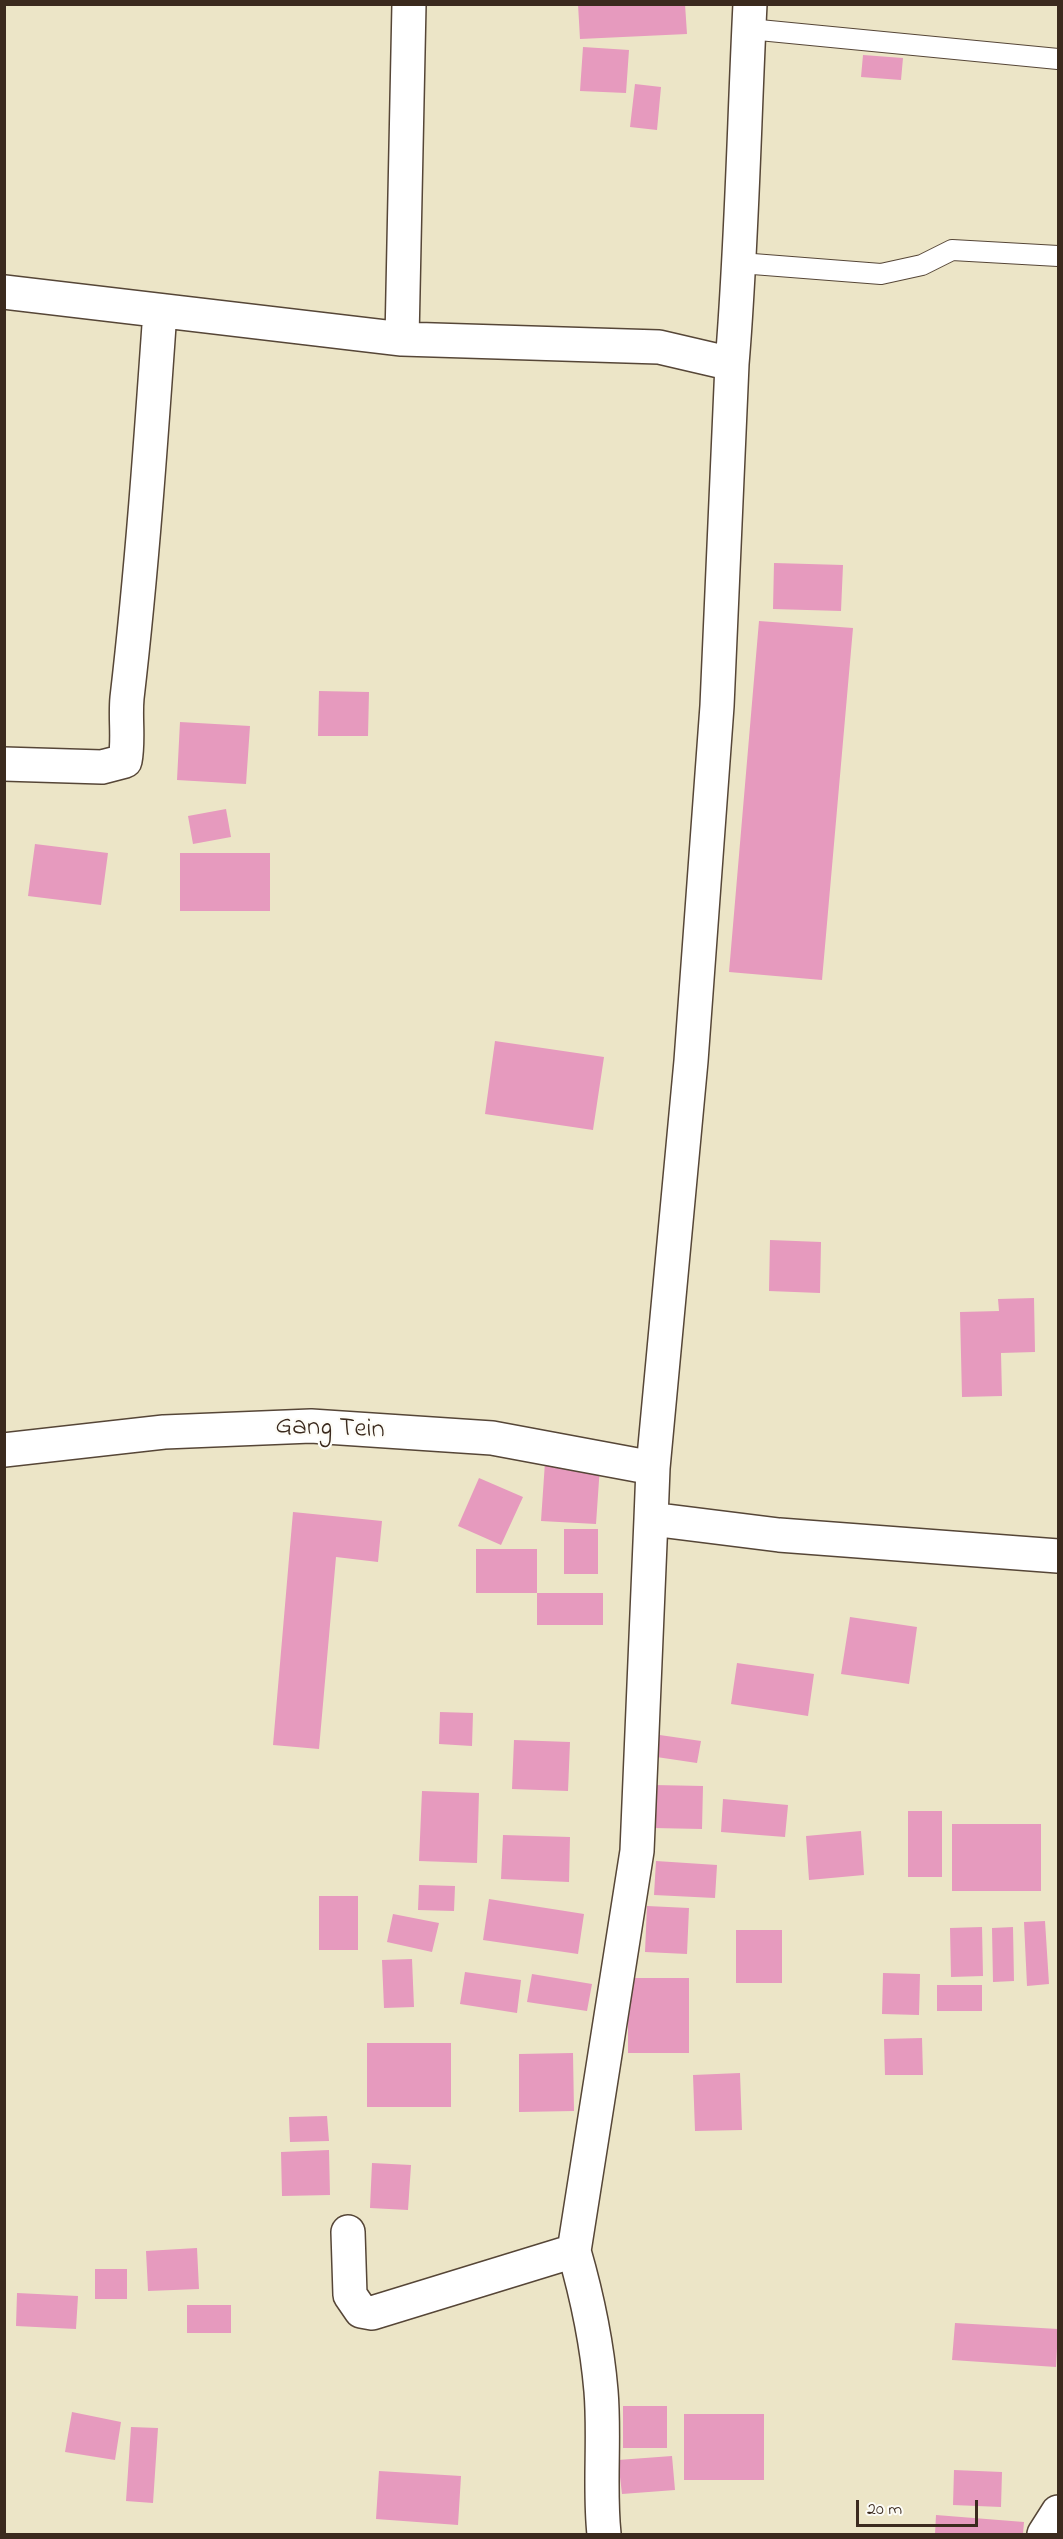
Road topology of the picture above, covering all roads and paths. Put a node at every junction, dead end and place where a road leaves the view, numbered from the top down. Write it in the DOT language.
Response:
graph roads {
  1 [pos="409,4"];
  2 [pos="750,16"];
  3 [pos="1059,59"];
  4 [pos="1059,256"];
  5 [pos="740,263"];
  6 [pos="4,292"];
  7 [pos="160,311"];
  8 [pos="402,339"];
  9 [pos="732,364"];
  10 [pos="4,764"];
  11 [pos="4,1450"];
  12 [pos="653,1468"];
  13 [pos="651,1519"];
  14 [pos="1059,1556"];
  15 [pos="348,2232"];
  16 [pos="574,2250"];
  17 [pos="1059,2512"];
  18 [pos="604,2535"];
  19 [pos="1044,2535"];
  1 -- 8 [label="street"];
  2 -- 3 [label="lane"];
  2 -- 5 [label="street"];
  4 -- 5 [label="lane"];
  5 -- 9 [label="street"];
  6 -- 7 [label="street"];
  7 -- 8 [label="street"];
  7 -- 10 [label="street"];
  8 -- 9 [label="street"];
  9 -- 12 [label="street"];
  11 -- 12 [label="street, Gang Tein"];
  12 -- 13 [label="street"];
  13 -- 14 [label="street"];
  13 -- 16 [label="street"];
  15 -- 16 [label="street"];
  16 -- 18 [label="street"];
  17 -- 19 [label="street"];
}
